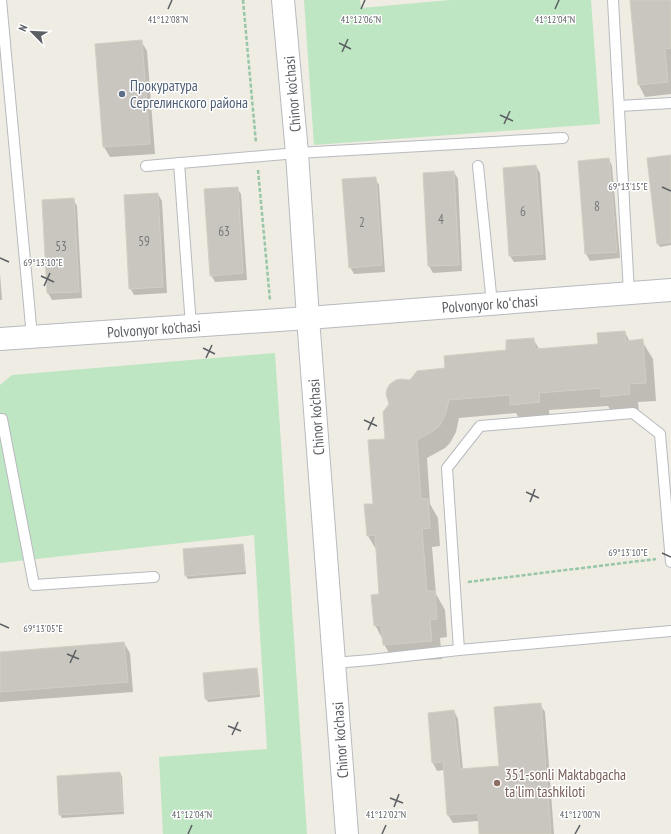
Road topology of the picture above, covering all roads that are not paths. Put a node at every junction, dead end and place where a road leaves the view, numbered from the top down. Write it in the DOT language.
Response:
graph roads {
  1 [pos="1,0"];
  2 [pos="283,0"];
  3 [pos="613,0"];
  4 [pos="671,103"];
  5 [pos="619,106"];
  6 [pos="563,138"];
  7 [pos="297,153"];
  8 [pos="179,163"];
  9 [pos="146,166"];
  10 [pos="478,166"];
  11 [pos="671,290"];
  12 [pos="629,293"];
  13 [pos="492,304"];
  14 [pos="308,318"];
  15 [pos="191,326"];
  16 [pos="32,337"];
  17 [pos="0,339"];
  18 [pos="0,419"];
  19 [pos="671,560"];
  20 [pos="154,577"];
  21 [pos="671,631"];
  22 [pos="459,650"];
  23 [pos="334,663"];
  24 [pos="347,834"];
  1 -- 16 [label="lane"];
  2 -- 7 [label="street, Chinor ko'chasi"];
  3 -- 5 [label="lane"];
  4 -- 5 [label="lane"];
  5 -- 12 [label="lane"];
  6 -- 7 [label="lane"];
  7 -- 8 [label="lane"];
  7 -- 14 [label="street, Chinor ko'chasi"];
  8 -- 9 [label="lane"];
  8 -- 15 [label="lane"];
  10 -- 13 [label="lane"];
  11 -- 12 [label="street, Polvonyor koʻchasi"];
  12 -- 13 [label="street, Polvonyor koʻchasi"];
  13 -- 14 [label="street, Polvonyor koʻchasi"];
  14 -- 15 [label="street, Polvonyor ko'chasi"];
  14 -- 23 [label="street, Chinor ko'chasi"];
  15 -- 16 [label="street, Polvonyor ko'chasi"];
  16 -- 17 [label="street, Polvonyor ko'chasi"];
  18 -- 20 [label="lane"];
  19 -- 22 [label="lane"];
  21 -- 22 [label="lane"];
  22 -- 23 [label="lane"];
  23 -- 24 [label="street, Chinor ko'chasi"];
}
